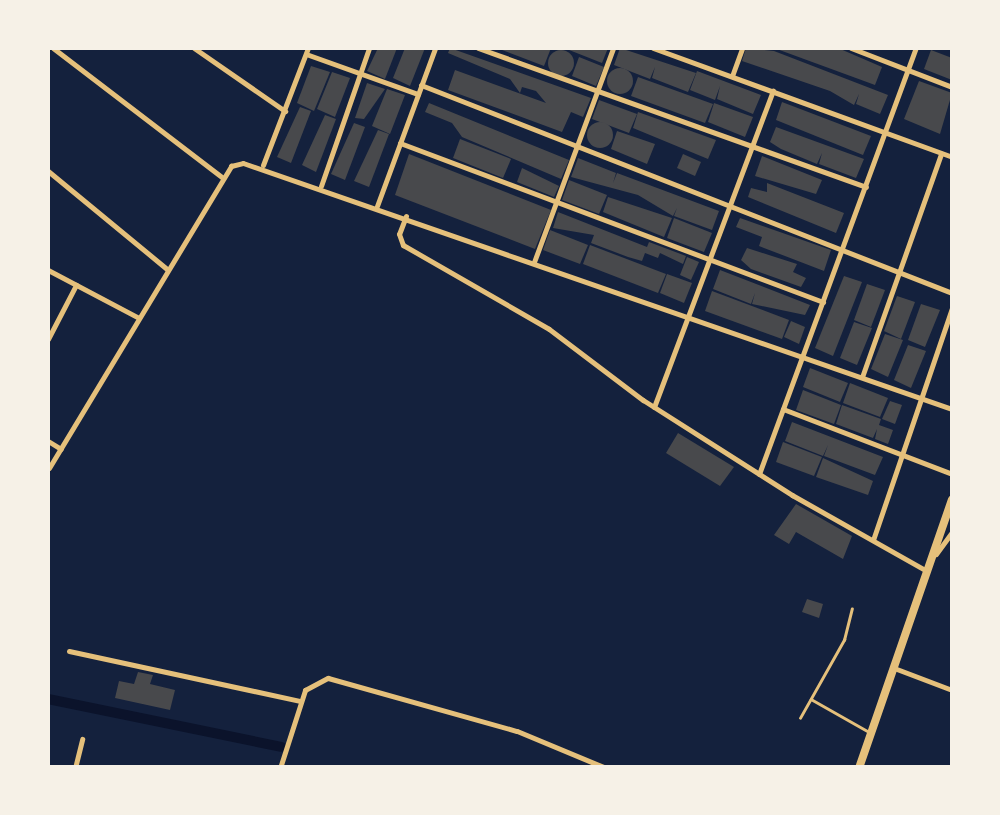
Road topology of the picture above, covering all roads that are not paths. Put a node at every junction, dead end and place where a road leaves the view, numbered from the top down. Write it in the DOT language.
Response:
graph roads {
  1 [pos="53,48"];
  2 [pos="194,48"];
  3 [pos="369,48"];
  4 [pos="435,48"];
  5 [pos="478,48"];
  6 [pos="614,48"];
  7 [pos="653,48"];
  8 [pos="742,48"];
  9 [pos="851,48"];
  10 [pos="916,48"];
  11 [pos="307,51"];
  12 [pos="908,71"];
  13 [pos="360,75"];
  14 [pos="732,76"];
  15 [pos="421,85"];
  16 [pos="952,88"];
  17 [pos="773,91"];
  18 [pos="598,92"];
  19 [pos="418,94"];
  20 [pos="285,111"];
  21 [pos="886,132"];
  22 [pos="400,143"];
  23 [pos="578,146"];
  24 [pos="753,147"];
  25 [pos="942,153"];
  26 [pos="952,157"];
  27 [pos="263,166"];
  28 [pos="48,171"];
  29 [pos="223,178"];
  30 [pos="321,186"];
  31 [pos="866,187"];
  32 [pos="556,204"];
  33 [pos="732,205"];
  34 [pos="376,206"];
  35 [pos="406,216"];
  36 [pos="843,248"];
  37 [pos="713,259"];
  38 [pos="534,262"];
  39 [pos="167,269"];
  40 [pos="48,270"];
  41 [pos="898,274"];
  42 [pos="76,286"];
  43 [pos="952,293"];
  44 [pos="823,302"];
  45 [pos="952,308"];
  46 [pos="692,317"];
  47 [pos="137,318"];
  48 [pos="48,339"];
  49 [pos="803,356"];
  50 [pos="862,377"];
  51 [pos="920,398"];
  52 [pos="654,407"];
  53 [pos="952,409"];
  54 [pos="783,410"];
  55 [pos="48,441"];
  56 [pos="61,449"];
  57 [pos="901,454"];
  58 [pos="49,468"];
  59 [pos="758,474"];
  60 [pos="952,474"];
  61 [pos="952,500"];
  62 [pos="952,532"];
  63 [pos="874,540"];
  64 [pos="931,560"];
  65 [pos="927,571"];
  66 [pos="852,609"];
  67 [pos="69,651"];
  68 [pos="893,668"];
  69 [pos="952,690"];
  70 [pos="810,698"];
  71 [pos="302,701"];
  72 [pos="800,718"];
  73 [pos="871,732"];
  74 [pos="82,740"];
  75 [pos="75,768"];
  76 [pos="280,768"];
  77 [pos="606,768"];
  78 [pos="859,768"];
  1 -- 29 [label="street"];
  2 -- 20 [label="street"];
  3 -- 13 [label="street"];
  4 -- 15 [label="street"];
  5 -- 18 [label="street"];
  6 -- 18 [label="street"];
  7 -- 14 [label="street"];
  8 -- 14 [label="street"];
  9 -- 12 [label="street"];
  10 -- 12 [label="street"];
  11 -- 13 [label="street"];
  11 -- 20 [label="street"];
  12 -- 16 [label="street"];
  12 -- 21 [label="street"];
  13 -- 19 [label="street"];
  13 -- 30 [label="street"];
  14 -- 17 [label="street"];
  15 -- 19 [label="street"];
  15 -- 23 [label="street"];
  17 -- 21 [label="street"];
  17 -- 24 [label="street"];
  18 -- 23 [label="street"];
  18 -- 24 [label="street"];
  19 -- 22 [label="street"];
  20 -- 27 [label="street"];
  21 -- 25 [label="street"];
  21 -- 31 [label="street"];
  22 -- 32 [label="street"];
  22 -- 34 [label="street"];
  23 -- 32 [label="street"];
  23 -- 33 [label="street"];
  24 -- 31 [label="street"];
  24 -- 33 [label="street"];
  25 -- 26 [label="street"];
  25 -- 41 [label="street"];
  27 -- 29 [label="street"];
  27 -- 30 [label="street"];
  28 -- 39 [label="street"];
  29 -- 39 [label="street"];
  30 -- 34 [label="street"];
  31 -- 36 [label="street"];
  32 -- 37 [label="street"];
  32 -- 38 [label="street"];
  33 -- 36 [label="street"];
  33 -- 37 [label="street"];
  34 -- 35 [label="street"];
  35 -- 38 [label="street"];
  35 -- 52 [label="street"];
  36 -- 41 [label="street"];
  36 -- 44 [label="street"];
  37 -- 44 [label="street"];
  37 -- 46 [label="street"];
  38 -- 46 [label="street"];
  39 -- 47 [label="street"];
  40 -- 42 [label="street"];
  41 -- 43 [label="street"];
  41 -- 50 [label="street"];
  42 -- 47 [label="street"];
  42 -- 48 [label="street"];
  44 -- 49 [label="street"];
  45 -- 51 [label="street"];
  46 -- 49 [label="street"];
  46 -- 52 [label="street"];
  47 -- 56 [label="street"];
  49 -- 50 [label="street"];
  49 -- 54 [label="street"];
  50 -- 51 [label="street"];
  51 -- 53 [label="street"];
  51 -- 57 [label="street"];
  52 -- 59 [label="street"];
  54 -- 57 [label="street"];
  54 -- 59 [label="street"];
  55 -- 56 [label="street"];
  56 -- 58 [label="street"];
  57 -- 60 [label="street"];
  57 -- 63 [label="street"];
  59 -- 63 [label="street"];
  61 -- 64 [label="main road"];
  62 -- 64 [label="street"];
  63 -- 65 [label="street"];
  64 -- 65 [label="main road"];
  65 -- 68 [label="main road"];
  66 -- 70 [label="lane"];
  67 -- 71 [label="street"];
  68 -- 69 [label="street"];
  68 -- 73 [label="main road"];
  70 -- 72 [label="lane"];
  70 -- 73 [label="lane"];
  71 -- 76 [label="street"];
  71 -- 77 [label="street"];
  73 -- 78 [label="main road"];
  74 -- 75 [label="street"];
}
